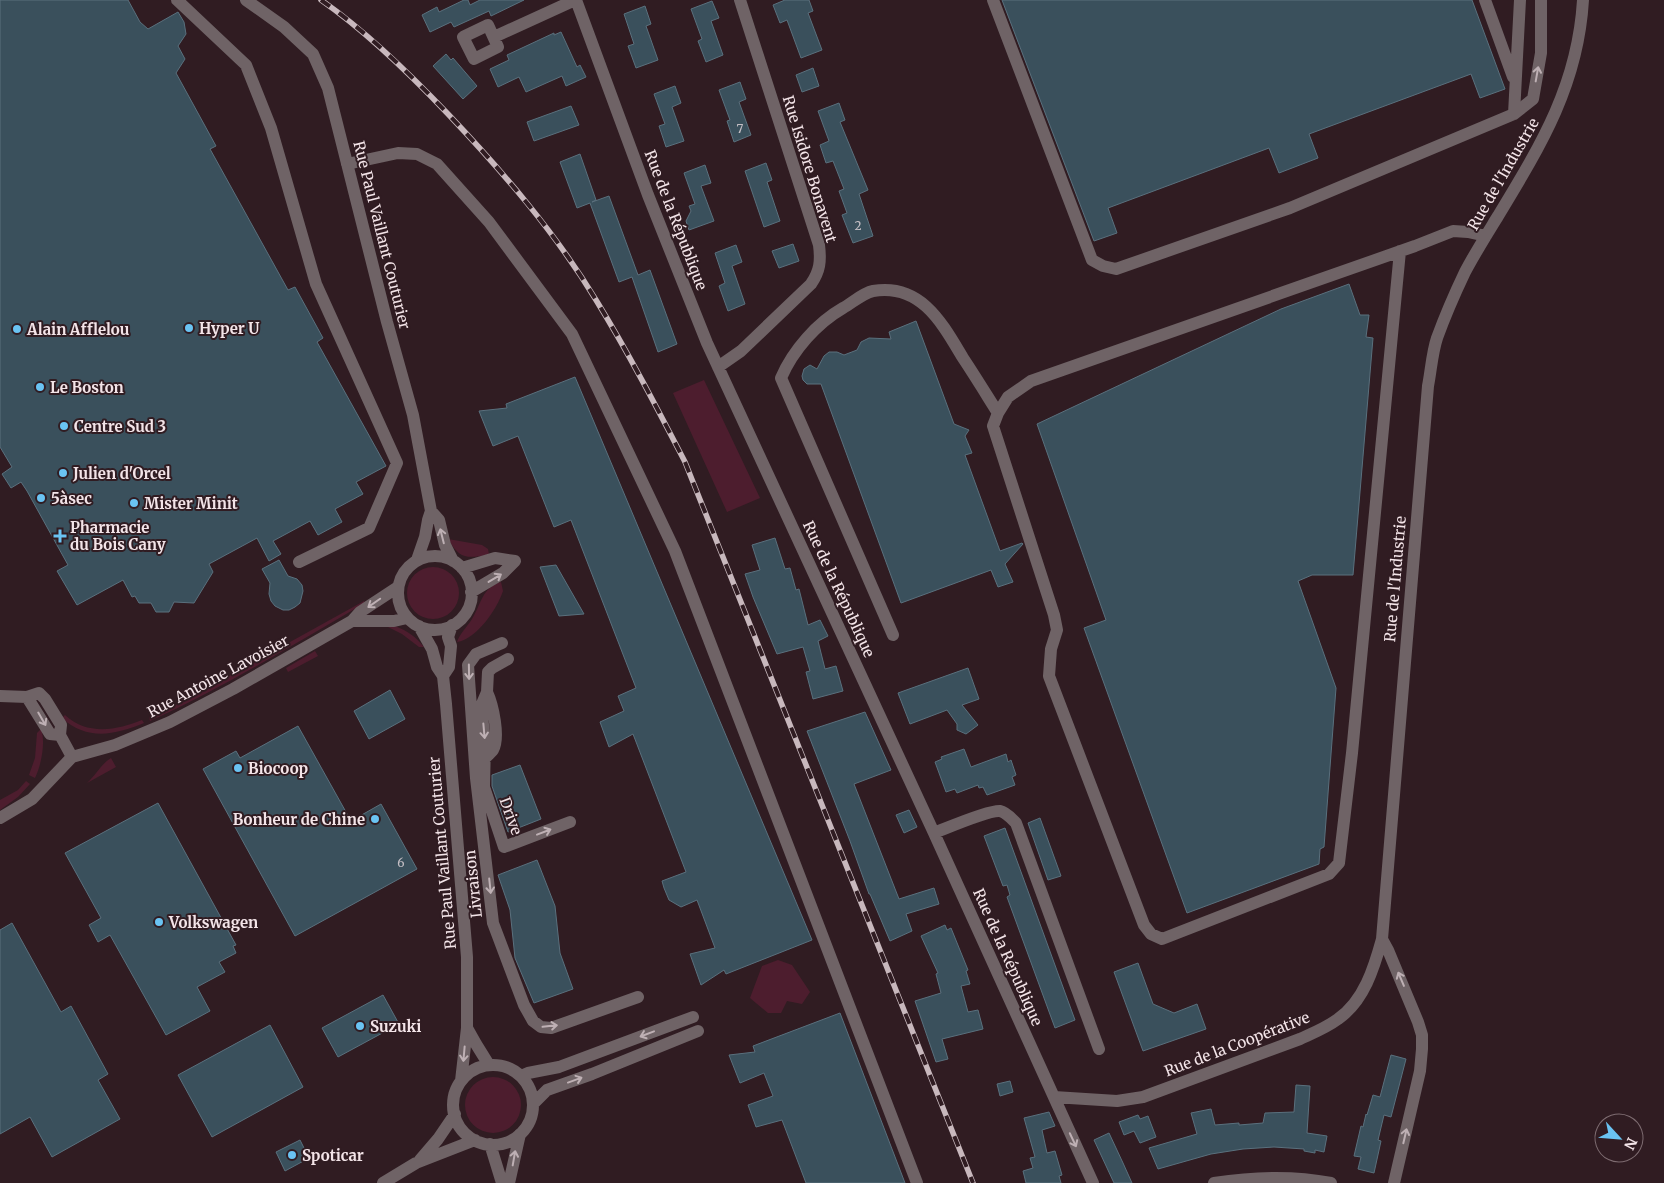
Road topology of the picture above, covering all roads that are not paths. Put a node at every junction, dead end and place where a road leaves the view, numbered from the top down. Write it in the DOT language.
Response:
graph roads {
  1 [pos="177,0"];
  2 [pos="246,0"];
  3 [pos="576,0"];
  4 [pos="740,0"];
  5 [pos="993,0"];
  6 [pos="1484,0"];
  7 [pos="1520,0"];
  8 [pos="1542,0"];
  9 [pos="1584,0"];
  10 [pos="494,37"];
  11 [pos="1516,84"];
  12 [pos="1514,114"];
  13 [pos="347,164"];
  14 [pos="1486,236"];
  15 [pos="1400,251"];
  16 [pos="718,367"];
  17 [pos="998,413"];
  18 [pos="431,511"];
  19 [pos="417,560"];
  20 [pos="299,562"];
  21 [pos="457,565"];
  22 [pos="398,587"];
  23 [pos="471,592"];
  24 [pos="407,618"];
  25 [pos="352,621"];
  26 [pos="452,625"];
  27 [pos="419,626"];
  28 [pos="893,635"];
  29 [pos="502,643"];
  30 [pos="508,659"];
  31 [pos="443,676"];
  32 [pos="0,696"];
  33 [pos="72,757"];
  34 [pos="0,818"];
  35 [pos="570,822"];
  36 [pos="934,833"];
  37 [pos="500,837"];
  38 [pos="486,854"];
  39 [pos="1382,939"];
  40 [pos="638,997"];
  41 [pos="693,1017"];
  42 [pos="467,1028"];
  43 [pos="698,1031"];
  44 [pos="1099,1049"];
  45 [pos="490,1065"];
  46 [pos="521,1076"];
  47 [pos="461,1081"];
  48 [pos="1054,1097"];
  49 [pos="533,1104"];
  50 [pos="455,1114"];
  51 [pos="520,1134"];
  52 [pos="475,1140"];
  53 [pos="490,1144"];
  54 [pos="416,1163"];
  55 [pos="383,1183"];
  56 [pos="502,1183"];
  57 [pos="509,1183"];
  58 [pos="917,1183"];
  59 [pos="1093,1183"];
  60 [pos="1214,1183"];
  61 [pos="1331,1183"];
  62 [pos="1394,1183"];
  1 -- 20 [label="street"];
  2 -- 13 [label="street, Rue Paul Vaillant Couturier"];
  3 -- 10 [label="street"];
  3 -- 16 [label="street, Rue de la République"];
  4 -- 16 [label="street, Rue Isidore Bonavent"];
  5 -- 12 [label="street"];
  6 -- 11 [label="street"];
  7 -- 11 [label="street"];
  12 -- 8 [label="street, one-way"];
  9 -- 14 [label="street, Rue de l'Industrie"];
  11 -- 12 [label="street"];
  13 -- 18 [label="street, Rue Paul Vaillant Couturier"];
  13 -- 58 [label="street"];
  14 -- 15 [label="street"];
  14 -- 39 [label="street, Rue de l'Industrie"];
  15 -- 17 [label="street"];
  15 -- 17 [label="street"];
  16 -- 36 [label="street, Rue de la République"];
  17 -- 28 [label="street"];
  18 -- 19 [label="street, Rue Paul Vaillant Couturier"];
  21 -- 18 [label="street, Rue Paul Vaillant Couturier, one-way"];
  19 -- 21 [label="street"];
  19 -- 22 [label="street"];
  21 -- 23 [label="street"];
  23 -- 21 [label="street, one-way"];
  22 -- 24 [label="street"];
  22 -- 25 [label="street, Rue Antoine Lavoisier, one-way"];
  23 -- 26 [label="street"];
  24 -- 25 [label="street, Rue Antoine Lavoisier"];
  24 -- 27 [label="street"];
  25 -- 33 [label="street, Rue Antoine Lavoisier"];
  26 -- 27 [label="street"];
  26 -- 31 [label="street, Rue Paul Vaillant Couturier"];
  27 -- 31 [label="street, Rue Paul Vaillant Couturier"];
  29 -- 38 [label="street, Livraison, one-way"];
  30 -- 37 [label="street, Drive, one-way"];
  31 -- 42 [label="street, Rue Paul Vaillant Couturier"];
  32 -- 33 [label="street"];
  33 -- 34 [label="street"];
  37 -- 35 [label="street, Drive, one-way"];
  36 -- 44 [label="street"];
  36 -- 48 [label="street, Rue de la République"];
  37 -- 38 [label="street"];
  38 -- 40 [label="street, Livraison, one-way"];
  39 -- 48 [label="street, Rue de la Coopérative"];
  62 -- 39 [label="street, one-way"];
  41 -- 46 [label="street, one-way"];
  42 -- 45 [label="street"];
  42 -- 47 [label="street, Rue Paul Vaillant Couturier, one-way"];
  49 -- 43 [label="street, one-way"];
  45 -- 46 [label="street"];
  45 -- 47 [label="street"];
  46 -- 49 [label="street"];
  47 -- 50 [label="street"];
  48 -- 59 [label="street, Rue de la République, one-way"];
  49 -- 51 [label="street"];
  50 -- 52 [label="street"];
  50 -- 54 [label="street"];
  51 -- 53 [label="street"];
  57 -- 51 [label="street, one-way"];
  52 -- 53 [label="street"];
  52 -- 54 [label="street"];
  53 -- 56 [label="street"];
  54 -- 55 [label="street"];
  60 -- 61 [label="street"];
}
